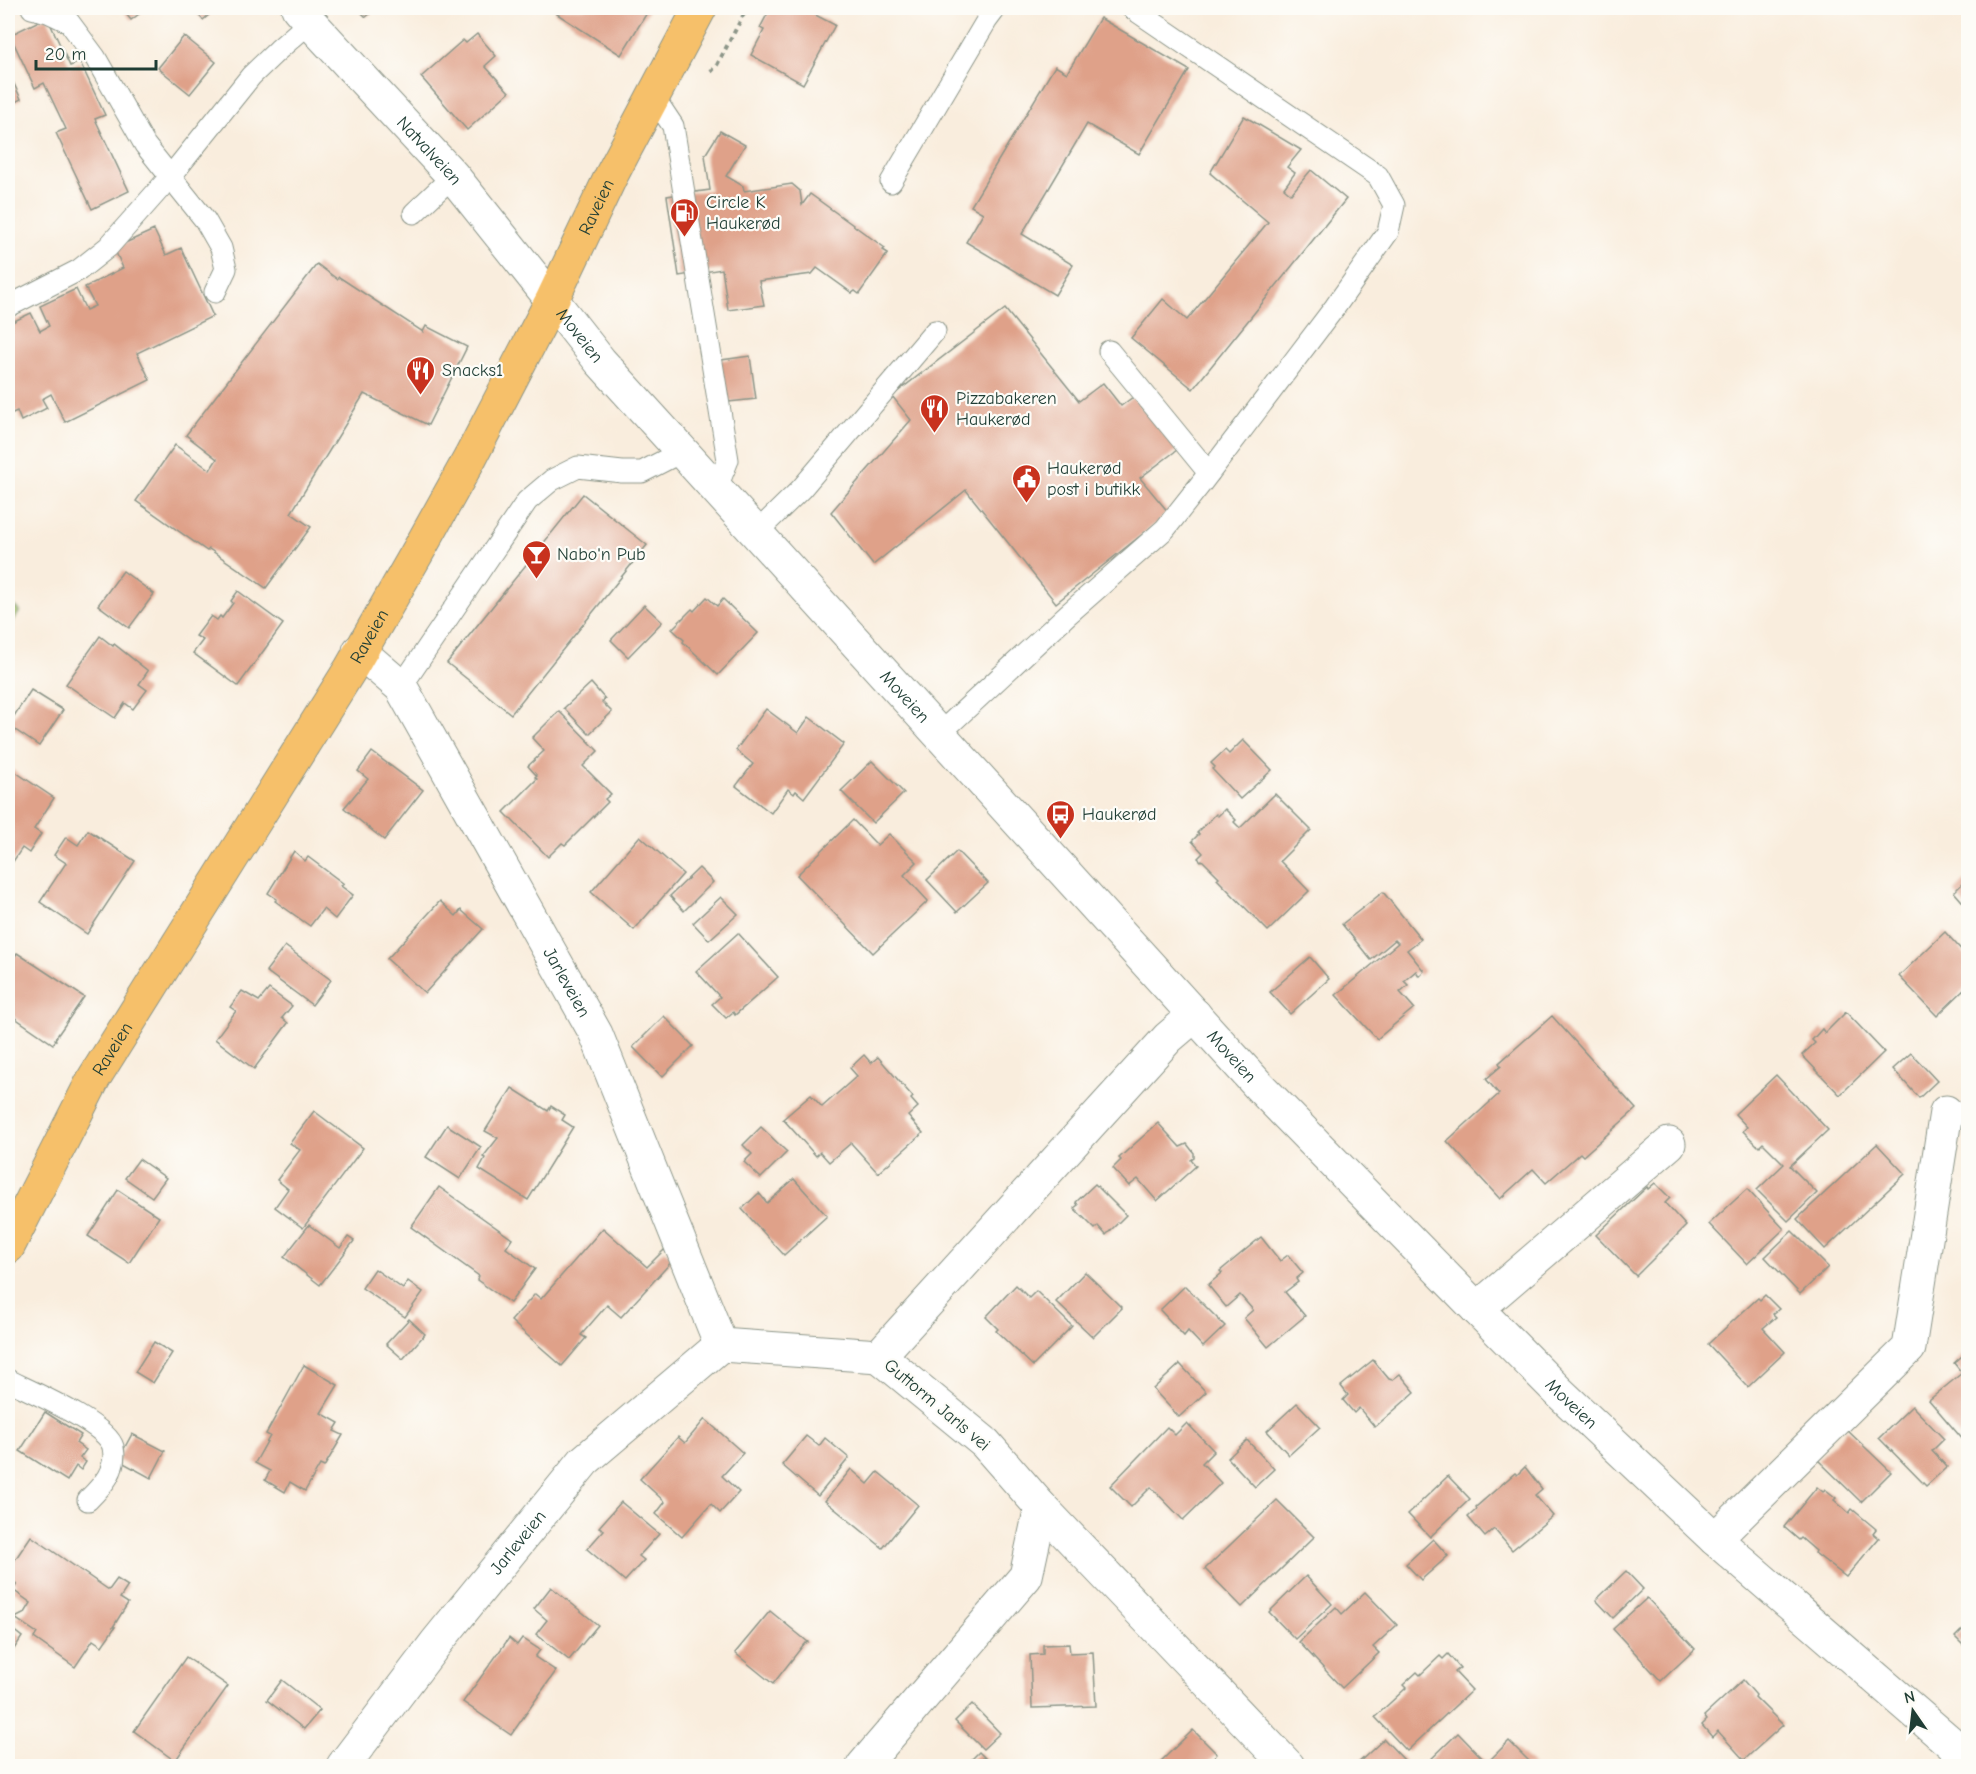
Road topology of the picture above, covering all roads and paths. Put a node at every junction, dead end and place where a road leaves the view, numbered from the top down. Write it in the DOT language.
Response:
graph roads {
  1 [pos="32,8"];
  2 [pos="700,8"];
  3 [pos="996,8"];
  4 [pos="1132,8"];
  5 [pos="304,15"];
  6 [pos="653,96"];
  7 [pos="453,176"];
  8 [pos="170,177"];
  9 [pos="891,182"];
  10 [pos="414,213"];
  11 [pos="215,292"];
  12 [pos="552,300"];
  13 [pos="9,306"];
  14 [pos="935,332"];
  15 [pos="1109,351"];
  16 [pos="683,451"];
  17 [pos="1209,473"];
  18 [pos="717,487"];
  19 [pos="758,532"];
  20 [pos="359,651"];
  21 [pos="401,687"];
  22 [pos="938,735"];
  23 [pos="1195,1015"];
  24 [pos="1946,1112"];
  25 [pos="1669,1144"];
  26 [pos="8,1247"];
  27 [pos="1477,1309"];
  28 [pos="721,1345"];
  29 [pos="879,1356"];
  30 [pos="8,1380"];
  31 [pos="88,1500"];
  32 [pos="1041,1507"];
  33 [pos="1716,1539"];
  34 [pos="1968,1758"];
  35 [pos="343,1767"];
  36 [pos="863,1767"];
  37 [pos="1288,1767"];
  1 -- 8 [label="lane"];
  2 -- 6 [label="main road, Raveien"];
  3 -- 9 [label="lane"];
  4 -- 17 [label="lane"];
  5 -- 7 [label="street, Natvalveien"];
  5 -- 8 [label="lane"];
  6 -- 12 [label="main road, Raveien"];
  6 -- 18 [label="lane"];
  7 -- 10 [label="lane"];
  7 -- 12 [label="street, Natvalveien"];
  8 -- 11 [label="lane"];
  8 -- 13 [label="lane"];
  12 -- 16 [label="street, Moveien"];
  12 -- 20 [label="main road, Raveien"];
  14 -- 19 [label="lane"];
  15 -- 17 [label="lane"];
  16 -- 18 [label="street, Moveien"];
  16 -- 21 [label="lane"];
  17 -- 22 [label="lane"];
  18 -- 19 [label="street, Moveien"];
  19 -- 22 [label="street, Moveien"];
  20 -- 21 [label="street, Jarleveien"];
  20 -- 26 [label="main road, Raveien"];
  21 -- 28 [label="street, Jarleveien"];
  22 -- 23 [label="street, Moveien"];
  23 -- 27 [label="street, Moveien"];
  23 -- 29 [label="street, Guttorm Jarls vei"];
  24 -- 33 [label="street"];
  25 -- 27 [label="street"];
  27 -- 33 [label="street, Moveien"];
  28 -- 29 [label="street"];
  28 -- 35 [label="street, Jarleveien"];
  29 -- 32 [label="street, Guttorm Jarls vei"];
  30 -- 31 [label="lane"];
  32 -- 36 [label="street"];
  32 -- 37 [label="street, Guttorm Jarls vei"];
  33 -- 34 [label="street, Moveien"];
}
